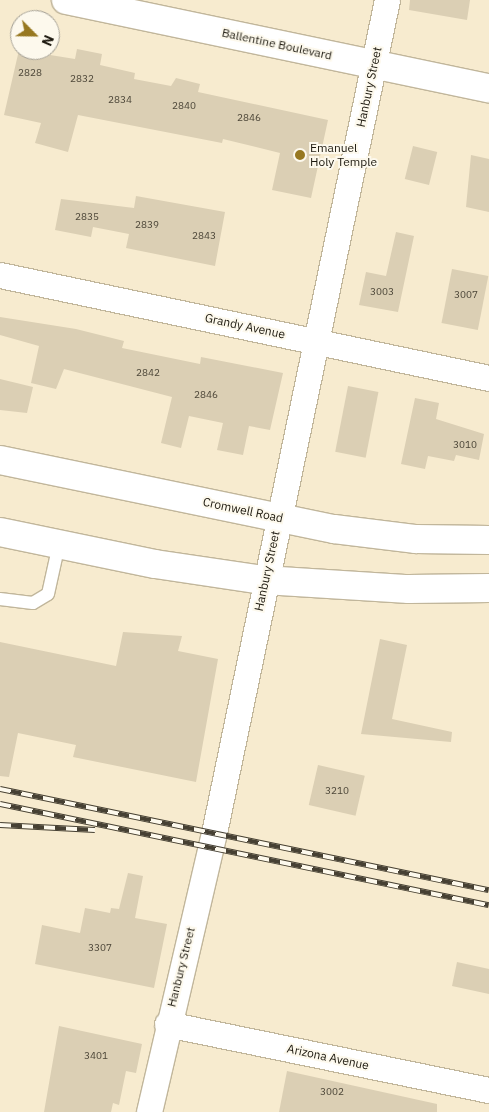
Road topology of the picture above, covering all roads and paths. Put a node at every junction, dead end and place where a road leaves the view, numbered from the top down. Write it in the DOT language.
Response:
graph roads {
  1 [pos="66,0"];
  2 [pos="387,0"];
  3 [pos="374,64"];
  4 [pos="489,88"];
  5 [pos="0,276"];
  6 [pos="315,341"];
  7 [pos="489,378"];
  8 [pos="0,460"];
  9 [pos="278,518"];
  10 [pos="0,532"];
  11 [pos="489,540"];
  12 [pos="59,544"];
  13 [pos="264,580"];
  14 [pos="489,588"];
  15 [pos="0,599"];
  16 [pos="167,1024"];
  17 [pos="489,1090"];
  18 [pos="149,1112"];
  1 -- 3 [label="street, Ballentine Boulevard"];
  2 -- 3 [label="street, Hanbury Street"];
  3 -- 4 [label="street, Ballentine Boulevard"];
  3 -- 6 [label="street, Hanbury Street"];
  5 -- 6 [label="street, Grandy Avenue"];
  6 -- 7 [label="street, Grandy Avenue"];
  6 -- 9 [label="street, Hanbury Street"];
  8 -- 9 [label="street, Cromwell Road"];
  9 -- 11 [label="street, Cromwell Road"];
  9 -- 13 [label="street, Hanbury Street"];
  10 -- 12 [label="street"];
  12 -- 13 [label="street"];
  12 -- 15 [label="lane"];
  13 -- 14 [label="street"];
  13 -- 16 [label="street, Hanbury Street"];
  16 -- 17 [label="street, Arizona Avenue"];
  16 -- 18 [label="street, Hanbury Street"];
}
